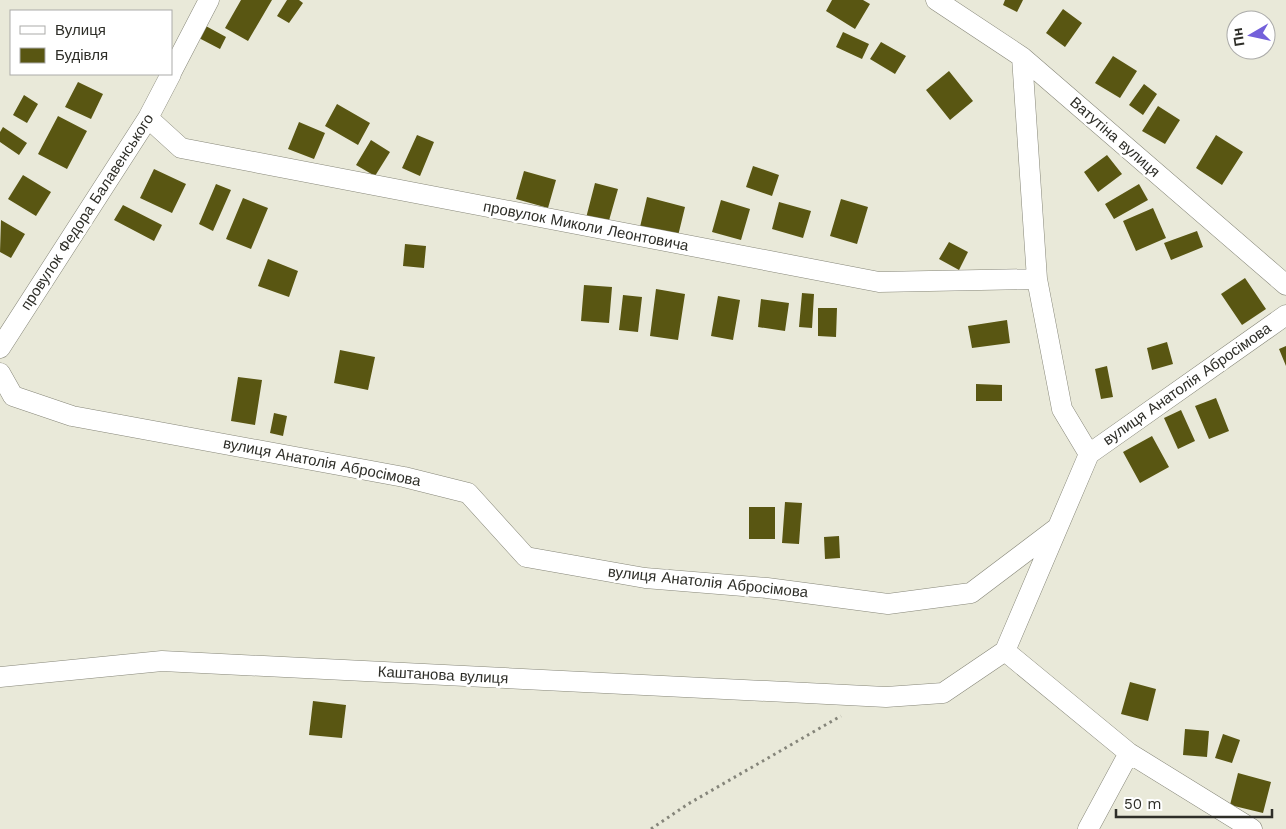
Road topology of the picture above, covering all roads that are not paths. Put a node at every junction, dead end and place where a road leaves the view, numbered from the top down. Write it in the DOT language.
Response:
graph roads {
  1 [pos="209,0"];
  2 [pos="936,0"];
  3 [pos="1022,57"];
  4 [pos="172,71"];
  5 [pos="170,75"];
  6 [pos="148,118"];
  7 [pos="1038,279"];
  8 [pos="1286,285"];
  9 [pos="1286,315"];
  10 [pos="0,348"];
  11 [pos="0,373"];
  12 [pos="1089,454"];
  13 [pos="1057,528"];
  14 [pos="1005,651"];
  15 [pos="0,677"];
  16 [pos="1129,753"];
  17 [pos="1088,829"];
  18 [pos="1252,829"];
  1 -- 4 [label="street, провулок Федора Балавенського"];
  2 -- 3 [label="street, Ватутіна вулиця"];
  3 -- 7 [label="street"];
  3 -- 8 [label="street, Ватутіна вулиця"];
  5 -- 6 [label="street, провулок Федора Балавенського"];
  6 -- 7 [label="street, провулок Миколи Леонтовича"];
  6 -- 10 [label="street, провулок Федора Балавенського"];
  7 -- 12 [label="street"];
  9 -- 12 [label="street, вулиця Анатолія Абросімова"];
  11 -- 13 [label="street, вулиця Анатолія Абросімова"];
  12 -- 13 [label="street"];
  13 -- 14 [label="street"];
  14 -- 15 [label="street, Каштанова вулиця"];
  14 -- 16 [label="street"];
  16 -- 17 [label="street"];
  16 -- 18 [label="street"];
}
